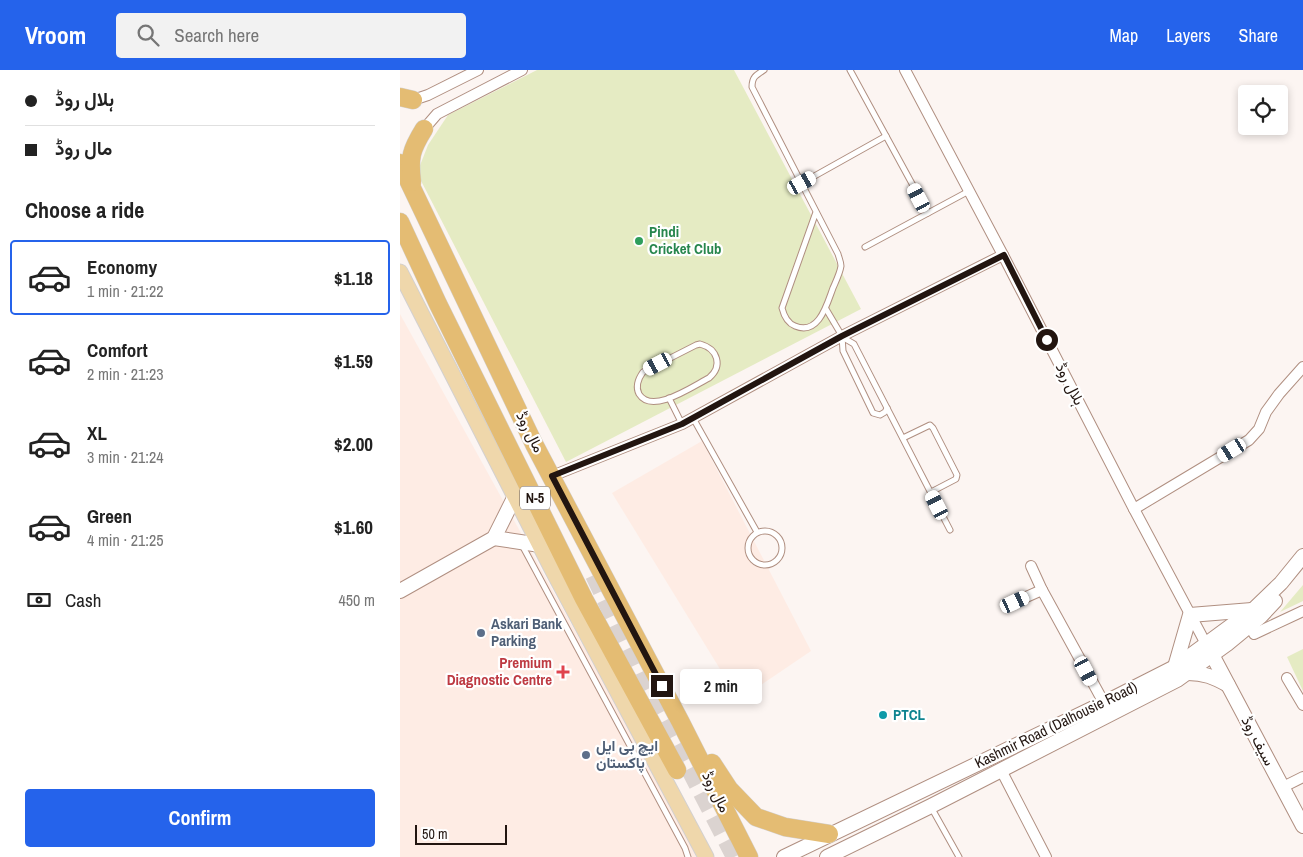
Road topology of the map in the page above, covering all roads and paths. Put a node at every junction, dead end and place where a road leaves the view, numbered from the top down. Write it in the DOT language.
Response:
graph roads {
  1 [pos="478,70"];
  2 [pos="522,70"];
  3 [pos="764,70"];
  4 [pos="850,70"];
  5 [pos="905,70"];
  6 [pos="406,99"];
  7 [pos="424,129"];
  8 [pos="886,136"];
  9 [pos="400,164"];
  10 [pos="400,175"];
  11 [pos="802,183"];
  12 [pos="413,190"];
  13 [pos="969,191"];
  14 [pos="816,212"];
  15 [pos="928,213"];
  16 [pos="400,222"];
  17 [pos="865,247"];
  18 [pos="1004,255"];
  19 [pos="400,272"];
  20 [pos="826,310"];
  21 [pos="842,336"];
  22 [pos="1303,367"];
  23 [pos="669,398"];
  24 [pos="888,408"];
  25 [pos="693,418"];
  26 [pos="682,424"];
  27 [pos="903,438"];
  28 [pos="552,476"];
  29 [pos="931,492"];
  30 [pos="515,496"];
  31 [pos="1134,509"];
  32 [pos="950,530"];
  33 [pos="757,532"];
  34 [pos="494,538"];
  35 [pos="521,542"];
  36 [pos="540,545"];
  37 [pos="1303,556"];
  38 [pos="1031,566"];
  39 [pos="1303,571"];
  40 [pos="1042,590"];
  41 [pos="400,591"];
  42 [pos="1015,602"];
  43 [pos="1254,610"];
  44 [pos="1303,611"];
  45 [pos="1190,614"];
  46 [pos="1254,634"];
  47 [pos="1210,650"];
  48 [pos="1175,667"];
  49 [pos="1188,673"];
  50 [pos="1287,678"];
  51 [pos="1229,685"];
  52 [pos="1104,703"];
  53 [pos="1303,705"];
  54 [pos="680,721"];
  55 [pos="677,770"];
  56 [pos="1001,770"];
  57 [pos="1303,777"];
  58 [pos="1282,787"];
  59 [pos="931,806"];
  60 [pos="1303,826"];
  61 [pos="829,834"];
  62 [pos="688,857"];
  63 [pos="706,857"];
  64 [pos="749,857"];
  65 [pos="784,857"];
  66 [pos="827,857"];
  67 [pos="959,857"];
  68 [pos="1046,857"];
  1 -- 6 [label="street"];
  2 -- 7 [label="street"];
  3 -- 11 [label="lane"];
  4 -- 8 [label="lane"];
  5 -- 13 [label="street, ہلال روڈ"];
  7 -- 12 [label="highway"];
  8 -- 11 [label="lane"];
  8 -- 15 [label="lane"];
  9 -- 12 [label="highway, مال روڈ / N-5"];
  10 -- 12 [label="main road"];
  11 -- 14 [label="lane"];
  12 -- 28 [label="highway, مال روڈ / N-5"];
  13 -- 15 [label="lane"];
  13 -- 18 [label="street, ہلال روڈ"];
  14 -- 20 [label="lane"];
  14 -- 20 [label="lane"];
  15 -- 17 [label="lane"];
  16 -- 55 [label="highway, مال روڈ / N-5"];
  18 -- 21 [label="street"];
  18 -- 31 [label="street, ہلال روڈ"];
  19 -- 30 [label="main road"];
  20 -- 21 [label="lane"];
  21 -- 24 [label="lane"];
  21 -- 24 [label="lane"];
  21 -- 25 [label="street"];
  22 -- 31 [label="street"];
  23 -- 23 [label="lane"];
  23 -- 26 [label="lane"];
  24 -- 27 [label="lane"];
  25 -- 26 [label="street"];
  25 -- 33 [label="lane"];
  26 -- 28 [label="street"];
  27 -- 29 [label="lane"];
  27 -- 29 [label="lane"];
  28 -- 54 [label="highway, مال روڈ / N-5"];
  29 -- 32 [label="lane"];
  30 -- 34 [label="street"];
  30 -- 36 [label="main road"];
  31 -- 45 [label="street, ہلال روڈ"];
  33 -- 33 [label="lane"];
  34 -- 35 [label="street"];
  34 -- 41 [label="street"];
  35 -- 36 [label="street"];
  35 -- 62 [label="lane"];
  36 -- 63 [label="main road"];
  37 -- 43 [label="street, Kashmir Road (Dalhousie Road)"];
  38 -- 40 [label="street"];
  39 -- 47 [label="street, Kashmir Road (Dalhousie Road)"];
  40 -- 42 [label="street"];
  40 -- 52 [label="street"];
  43 -- 45 [label="street"];
  43 -- 47 [label="street, Kashmir Road (Dalhousie Road)"];
  44 -- 46 [label="street"];
  45 -- 47 [label="street, ہلال روڈ"];
  45 -- 48 [label="street"];
  47 -- 48 [label="street, Kashmir Road (Dalhousie Road)"];
  47 -- 49 [label="street, Kashmir Road (Dalhousie Road)"];
  47 -- 51 [label="street, سیف روڈ"];
  48 -- 52 [label="street, Kashmir Road (Dalhousie Road)"];
  49 -- 51 [label="street"];
  49 -- 56 [label="street, Kashmir Road (Dalhousie Road)"];
  50 -- 53 [label="street"];
  51 -- 58 [label="street, سیف روڈ"];
  52 -- 61 [label="street, Kashmir Road (Dalhousie Road)"];
  54 -- 61 [label="highway"];
  54 -- 64 [label="highway, مال روڈ / N-5"];
  56 -- 59 [label="street, Kashmir Road (Dalhousie Road)"];
  56 -- 68 [label="street"];
  57 -- 58 [label="street"];
  58 -- 60 [label="street, سیف روڈ"];
  59 -- 66 [label="street, Kashmir Road (Dalhousie Road)"];
  59 -- 67 [label="lane"];
  61 -- 65 [label="street, Kashmir Road (Dalhousie Road)"];
}
